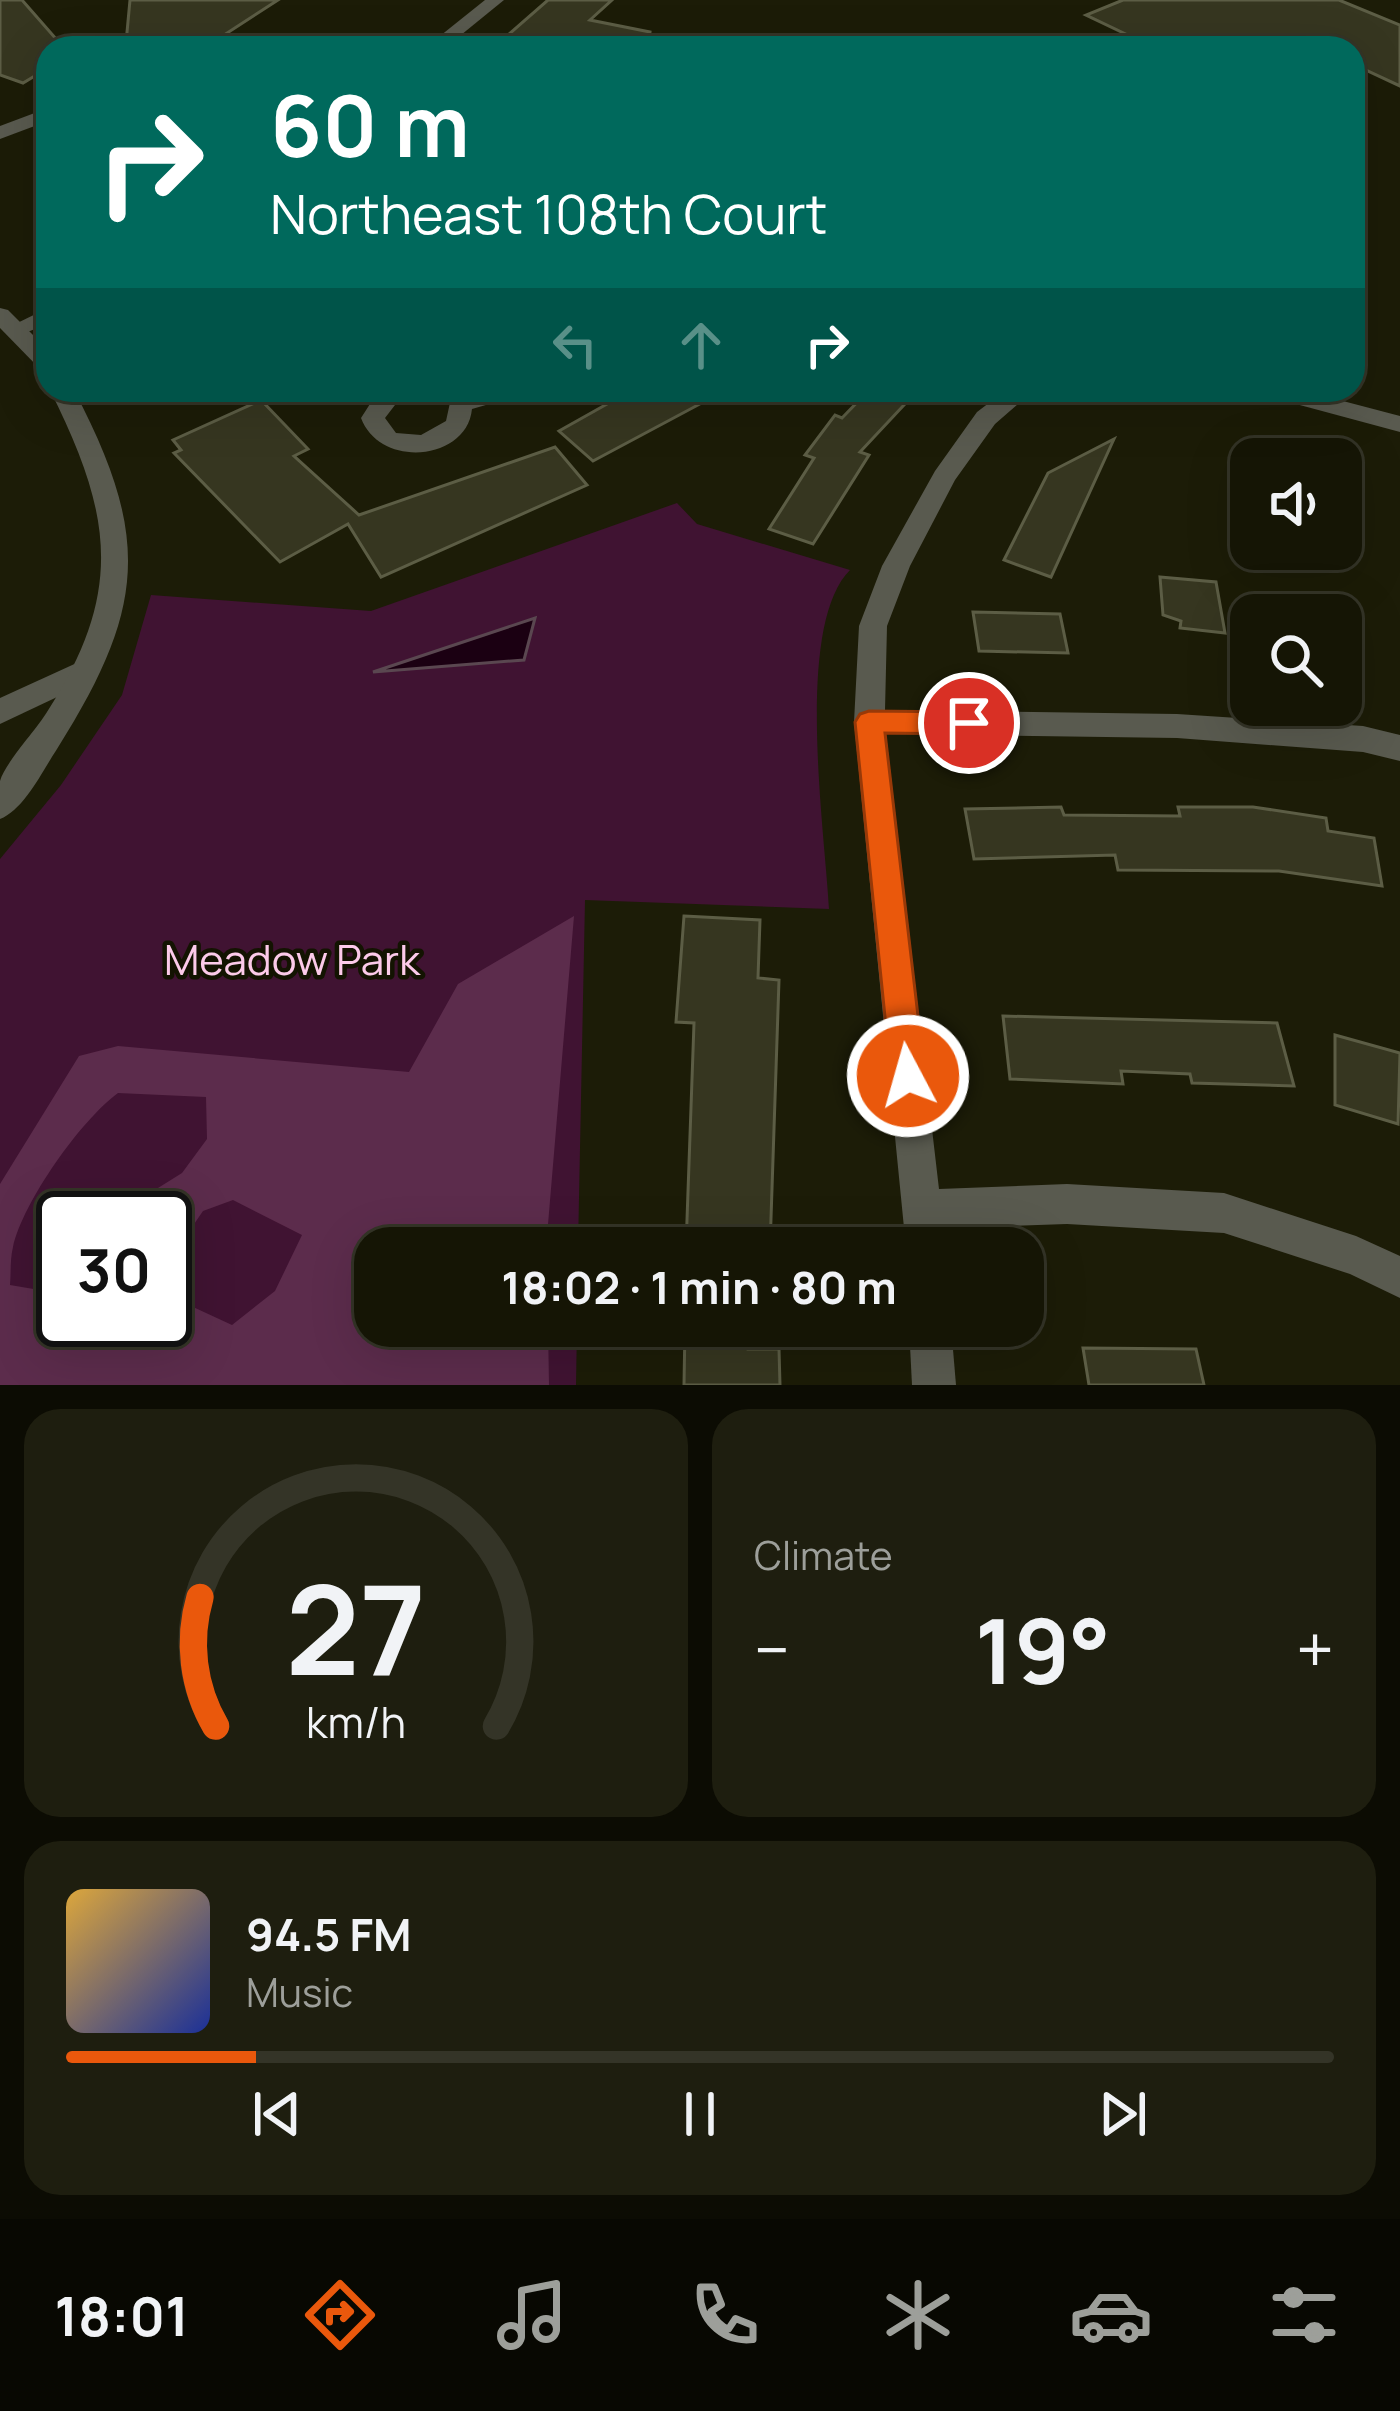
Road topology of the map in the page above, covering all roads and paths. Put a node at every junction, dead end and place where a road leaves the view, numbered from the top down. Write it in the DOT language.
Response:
graph roads {
  1 [pos="465,0"];
  2 [pos="493,3"];
  3 [pos="450,36"];
  4 [pos="36,119"];
  5 [pos="0,133"];
  6 [pos="9,322"];
  7 [pos="36,351"];
  8 [pos="68,402"];
  9 [pos="384,402"];
  10 [pos="451,402"];
  11 [pos="1007,402"];
  12 [pos="1317,402"];
  13 [pos="1400,424"];
  14 [pos="81,673"];
  15 [pos="0,712"];
  16 [pos="869,722"];
  17 [pos="1400,748"];
  18 [pos="0,805"];
  19 [pos="924,1227"];
  20 [pos="930,1227"];
  21 [pos="1400,1277"];
  22 [pos="931,1347"];
  23 [pos="934,1385"];
  1 -- 2 [label="street"];
  2 -- 3 [label="street"];
  4 -- 5 [label="street"];
  6 -- 7 [label="street"];
  8 -- 14 [label="street"];
  9 -- 10 [label="street"];
  11 -- 16 [label="street"];
  12 -- 13 [label="street"];
  14 -- 15 [label="street"];
  14 -- 18 [label="street"];
  16 -- 17 [label="street"];
  16 -- 19 [label="street"];
  20 -- 21 [label="street"];
  22 -- 23 [label="street"];
}
